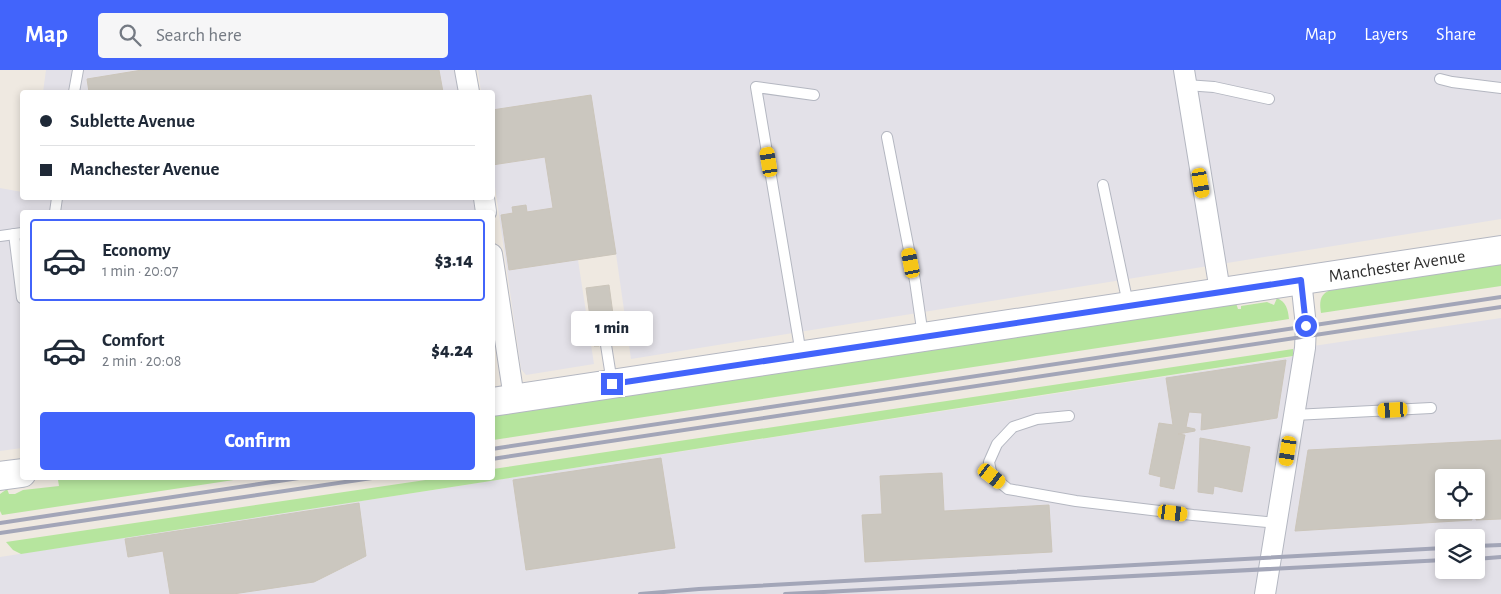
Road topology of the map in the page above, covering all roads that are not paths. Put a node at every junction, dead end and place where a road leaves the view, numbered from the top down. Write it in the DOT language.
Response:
graph roads {
  1 [pos="78,70"];
  2 [pos="465,70"];
  3 [pos="1185,77"];
  4 [pos="1440,79"];
  5 [pos="1501,88"];
  6 [pos="74,90"];
  7 [pos="469,90"];
  8 [pos="814,95"];
  9 [pos="1269,99"];
  10 [pos="887,137"];
  11 [pos="1103,185"];
  12 [pos="18,234"];
  13 [pos="0,236"];
  14 [pos="1501,250"];
  15 [pos="20,266"];
  16 [pos="1301,280"];
  17 [pos="1220,291"];
  18 [pos="495,294"];
  19 [pos="1128,305"];
  20 [pos="923,337"];
  21 [pos="606,345"];
  22 [pos="801,355"];
  23 [pos="612,384"];
  24 [pos="503,400"];
  25 [pos="1432,408"];
  26 [pos="1294,415"];
  27 [pos="1069,416"];
  28 [pos="20,473"];
  29 [pos="0,476"];
  30 [pos="1276,523"];
  31 [pos="1265,594"];
  1 -- 6 [label="lane"];
  2 -- 7 [label="street"];
  3 -- 9 [label="lane"];
  3 -- 17 [label="street"];
  4 -- 5 [label="lane"];
  8 -- 22 [label="lane"];
  10 -- 20 [label="lane"];
  11 -- 19 [label="lane"];
  12 -- 13 [label="lane"];
  12 -- 15 [label="lane"];
  14 -- 16 [label="main road, Manchester Avenue"];
  16 -- 17 [label="main road, Manchester Avenue"];
  16 -- 26 [label="street"];
  17 -- 19 [label="main road, Manchester Avenue"];
  18 -- 24 [label="street"];
  19 -- 20 [label="main road, Manchester Avenue"];
  20 -- 22 [label="main road, Manchester Avenue"];
  21 -- 23 [label="lane"];
  22 -- 23 [label="main road, Manchester Avenue"];
  23 -- 24 [label="main road, Manchester Avenue"];
  25 -- 26 [label="lane"];
  26 -- 30 [label="street"];
  27 -- 30 [label="lane"];
  28 -- 29 [label="main road"];
  30 -- 31 [label="street"];
}
